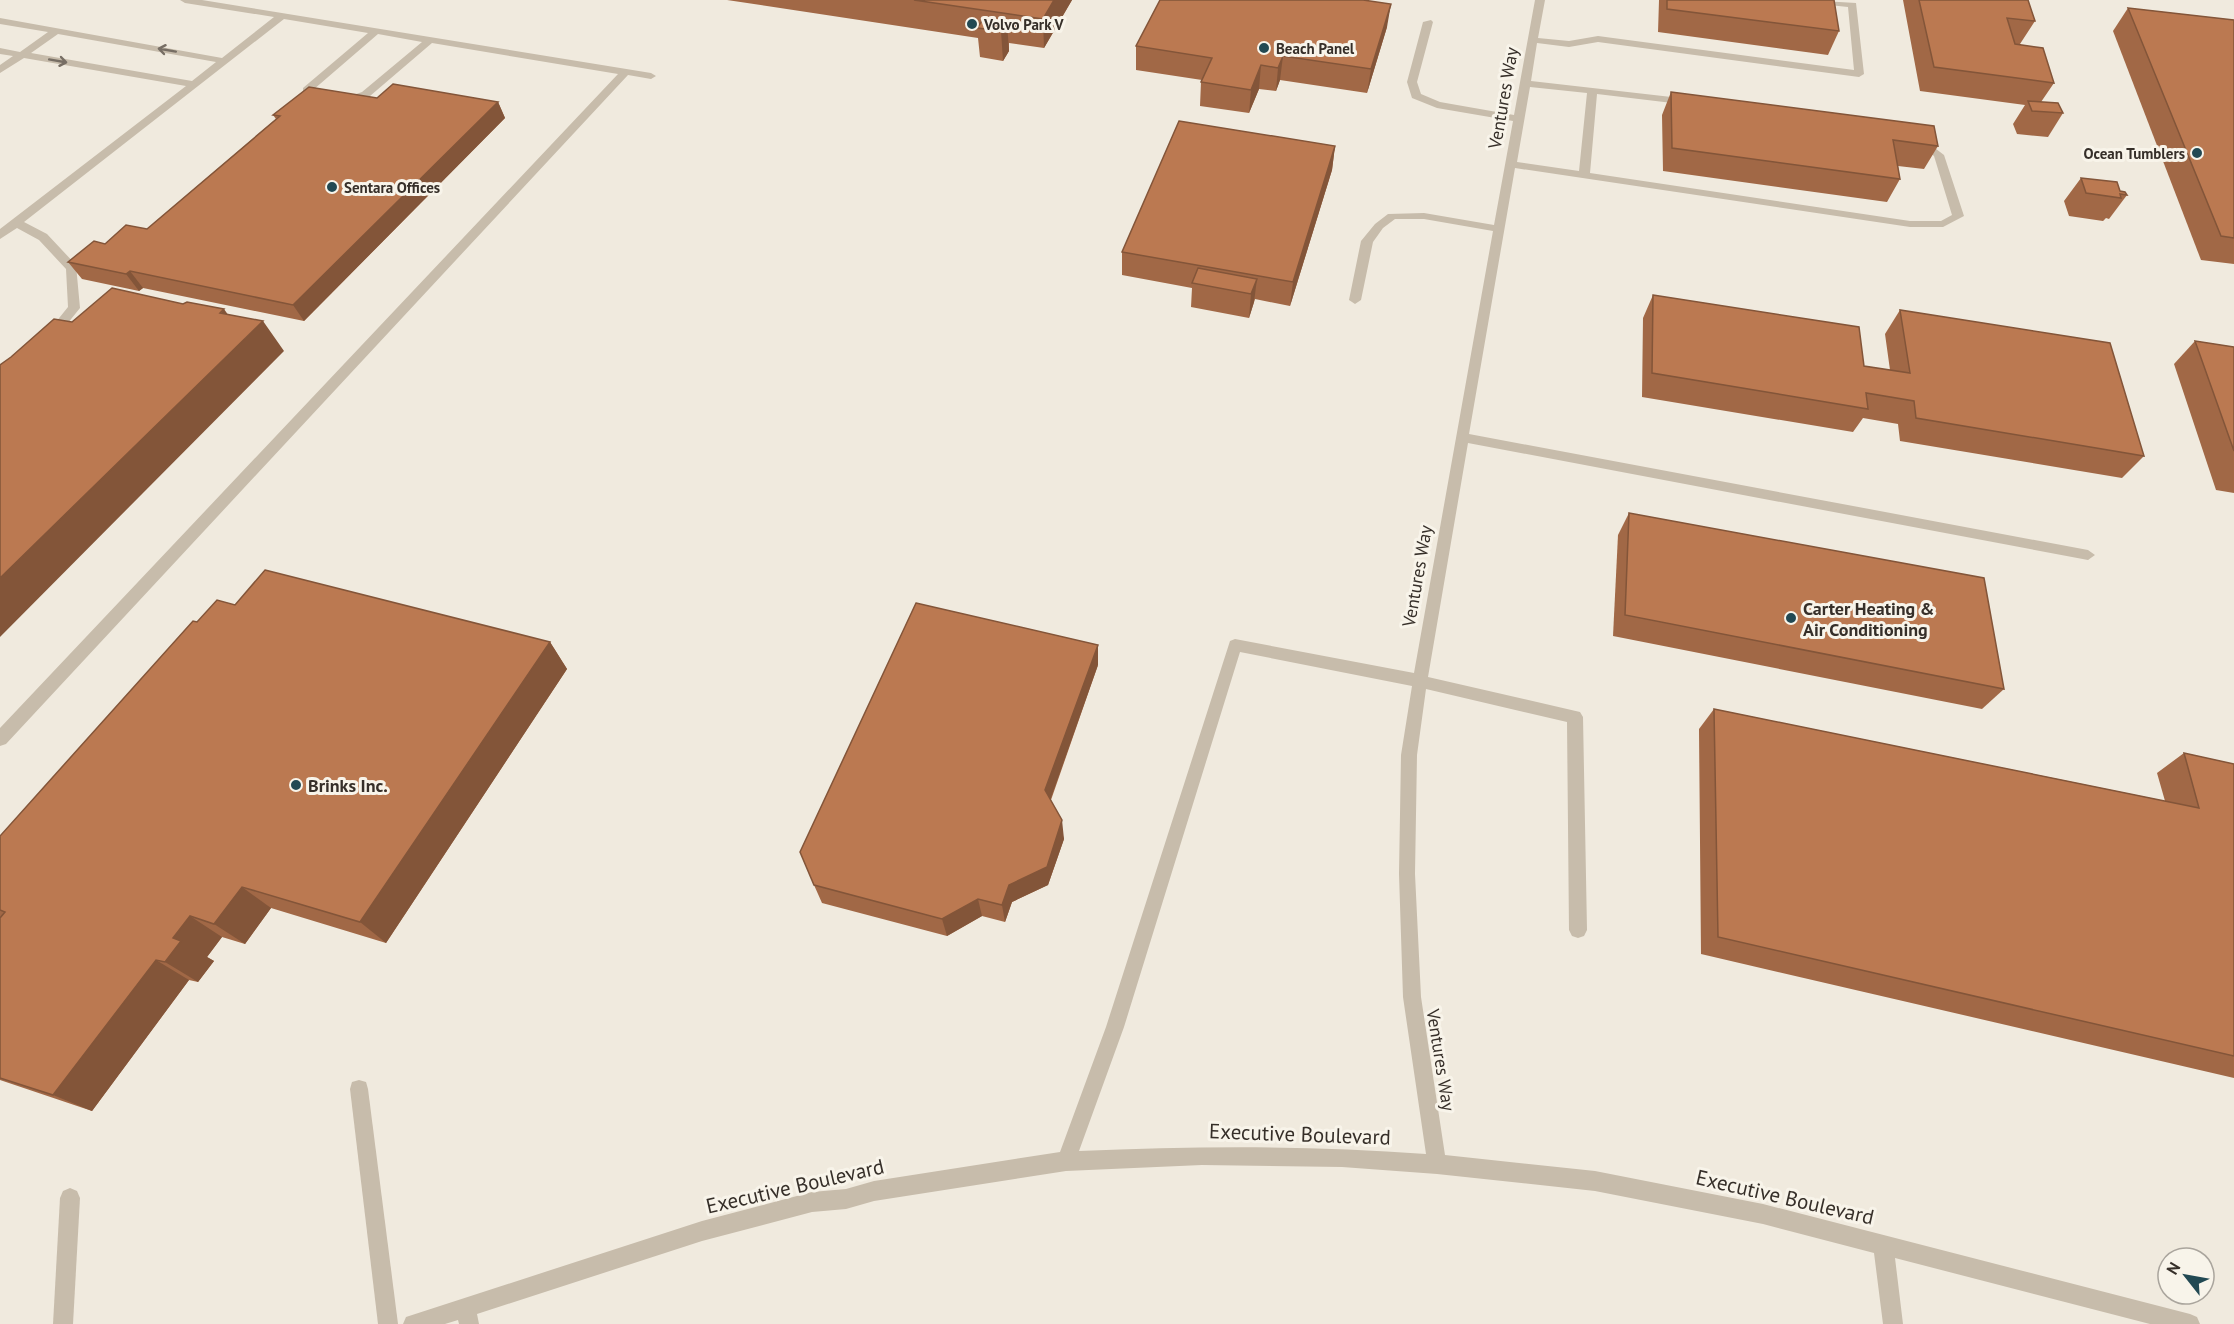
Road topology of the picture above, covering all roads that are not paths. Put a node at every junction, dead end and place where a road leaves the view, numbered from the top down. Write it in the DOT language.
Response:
graph roads {
  1 [pos="185,0"];
  2 [pos="1540,0"];
  3 [pos="1810,0"];
  4 [pos="282,16"];
  5 [pos="0,21"];
  6 [pos="1428,22"];
  7 [pos="58,30"];
  8 [pos="376,31"];
  9 [pos="430,40"];
  10 [pos="1533,40"];
  11 [pos="0,51"];
  12 [pos="22,54"];
  13 [pos="225,61"];
  14 [pos="0,70"];
  15 [pos="625,72"];
  16 [pos="651,76"];
  17 [pos="1525,83"];
  18 [pos="193,84"];
  19 [pos="1592,91"];
  20 [pos="1702,104"];
  21 [pos="1519,119"];
  22 [pos="1911,136"];
  23 [pos="1511,164"];
  24 [pos="1584,174"];
  25 [pos="15,222"];
  26 [pos="1500,229"];
  27 [pos="0,235"];
  28 [pos="1355,300"];
  29 [pos="41,347"];
  30 [pos="1462,437"];
  31 [pos="2088,555"];
  32 [pos="1420,681"];
  33 [pos="0,739"];
  34 [pos="1578,930"];
  35 [pos="359,1089"];
  36 [pos="1066,1161"];
  37 [pos="1437,1164"];
  38 [pos="70,1198"];
  39 [pos="1883,1245"];
  40 [pos="467,1315"];
  41 [pos="63,1324"];
  42 [pos="388,1324"];
  43 [pos="413,1324"];
  44 [pos="1893,1324"];
  45 [pos="2190,1324"];
  1 -- 4 [label="street"];
  2 -- 10 [label="street, Ventures Way"];
  3 -- 10 [label="street"];
  4 -- 8 [label="street"];
  4 -- 13 [label="street"];
  5 -- 7 [label="street"];
  6 -- 21 [label="street"];
  7 -- 12 [label="street"];
  13 -- 7 [label="street, one-way"];
  8 -- 9 [label="street"];
  8 -- 9 [label="street"];
  9 -- 15 [label="street"];
  10 -- 17 [label="street, Ventures Way"];
  11 -- 12 [label="street"];
  12 -- 14 [label="street"];
  12 -- 18 [label="street, one-way"];
  13 -- 18 [label="street"];
  15 -- 16 [label="street"];
  15 -- 33 [label="street"];
  17 -- 19 [label="street"];
  17 -- 21 [label="street, Ventures Way"];
  18 -- 25 [label="street"];
  19 -- 20 [label="street"];
  19 -- 24 [label="street"];
  21 -- 23 [label="street, Ventures Way"];
  22 -- 24 [label="street"];
  23 -- 24 [label="street"];
  23 -- 26 [label="street, Ventures Way"];
  25 -- 27 [label="street"];
  25 -- 29 [label="street"];
  26 -- 28 [label="street"];
  26 -- 30 [label="street, Ventures Way"];
  30 -- 31 [label="street"];
  30 -- 32 [label="street, Ventures Way"];
  32 -- 34 [label="street"];
  32 -- 36 [label="street"];
  32 -- 37 [label="street, Ventures Way"];
  35 -- 42 [label="street"];
  36 -- 37 [label="street, Executive Boulevard"];
  36 -- 40 [label="street, Executive Boulevard"];
  37 -- 39 [label="street, Executive Boulevard"];
  38 -- 41 [label="street"];
  39 -- 44 [label="street"];
  39 -- 45 [label="street, Executive Boulevard"];
  40 -- 43 [label="street, Executive Boulevard"];
}
